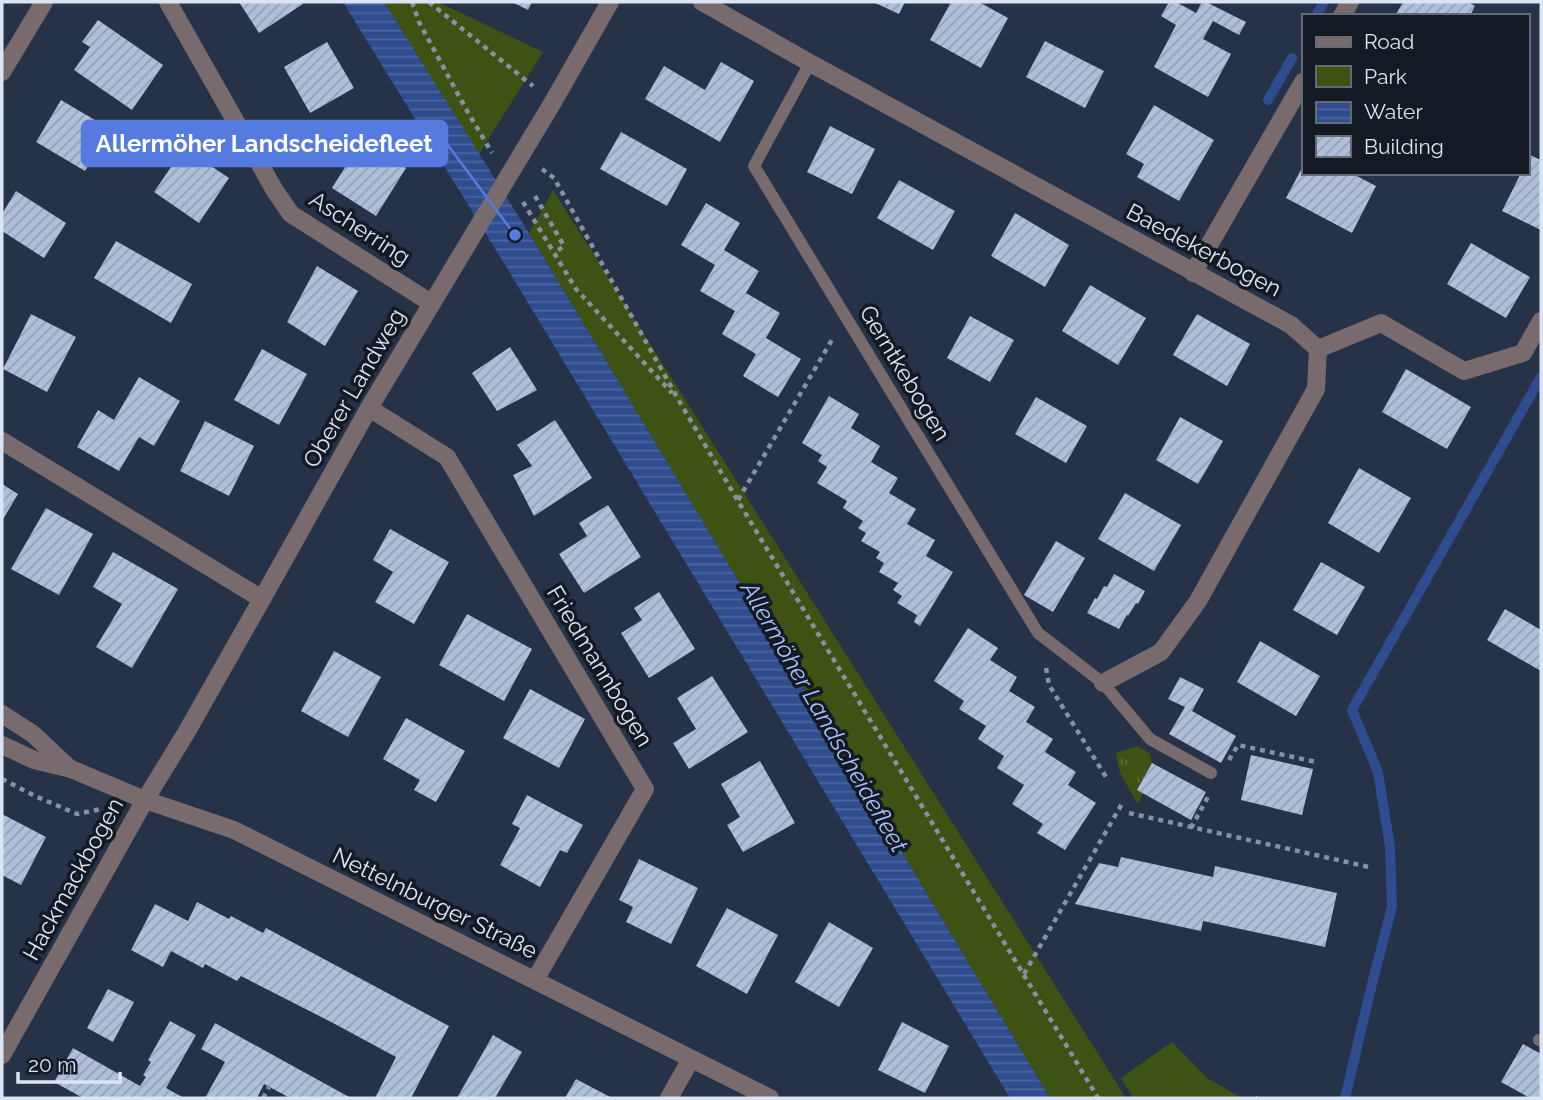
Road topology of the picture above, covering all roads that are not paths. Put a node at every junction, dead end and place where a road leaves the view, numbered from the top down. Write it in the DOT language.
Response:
graph roads {
  1 [pos="44,2"];
  2 [pos="168,2"];
  3 [pos="610,2"];
  4 [pos="702,2"];
  5 [pos="810,63"];
  6 [pos="2,72"];
  7 [pos="1302,84"];
  8 [pos="1193,272"];
  9 [pos="431,303"];
  10 [pos="1541,321"];
  11 [pos="1318,349"];
  12 [pos="369,408"];
  13 [pos="2,441"];
  14 [pos="262,599"];
  15 [pos="1103,683"];
  16 [pos="2,714"];
  17 [pos="2,745"];
  18 [pos="71,769"];
  19 [pos="1211,773"];
  20 [pos="145,800"];
  21 [pos="535,980"];
  22 [pos="2,1055"];
  23 [pos="691,1059"];
  24 [pos="670,1098"];
  25 [pos="770,1098"];
  1 -- 6 [label="street"];
  2 -- 9 [label="street, Ascherring"];
  3 -- 9 [label="street, Oberer Landweg"];
  4 -- 5 [label="street, Baedekerbogen"];
  5 -- 8 [label="street, Baedekerbogen"];
  5 -- 15 [label="lane, Gerntkebogen"];
  7 -- 8 [label="street"];
  8 -- 11 [label="street, Baedekerbogen"];
  9 -- 12 [label="street, Oberer Landweg"];
  10 -- 11 [label="street"];
  11 -- 15 [label="street"];
  12 -- 14 [label="street, Oberer Landweg"];
  12 -- 21 [label="street, Friedmannbogen"];
  13 -- 14 [label="street"];
  14 -- 20 [label="street, Oberer Landweg"];
  15 -- 19 [label="lane, Gerntkebogen"];
  16 -- 18 [label="street, Nettelnburger Straße"];
  17 -- 18 [label="street, Nettelnburger Straße"];
  18 -- 20 [label="street, Nettelnburger Straße"];
  20 -- 21 [label="street, Nettelnburger Straße"];
  20 -- 22 [label="street, Hackmackbogen"];
  21 -- 23 [label="street, Nettelnburger Straße"];
  23 -- 24 [label="street"];
  23 -- 25 [label="street, Nettelnburger Straße"];
}
